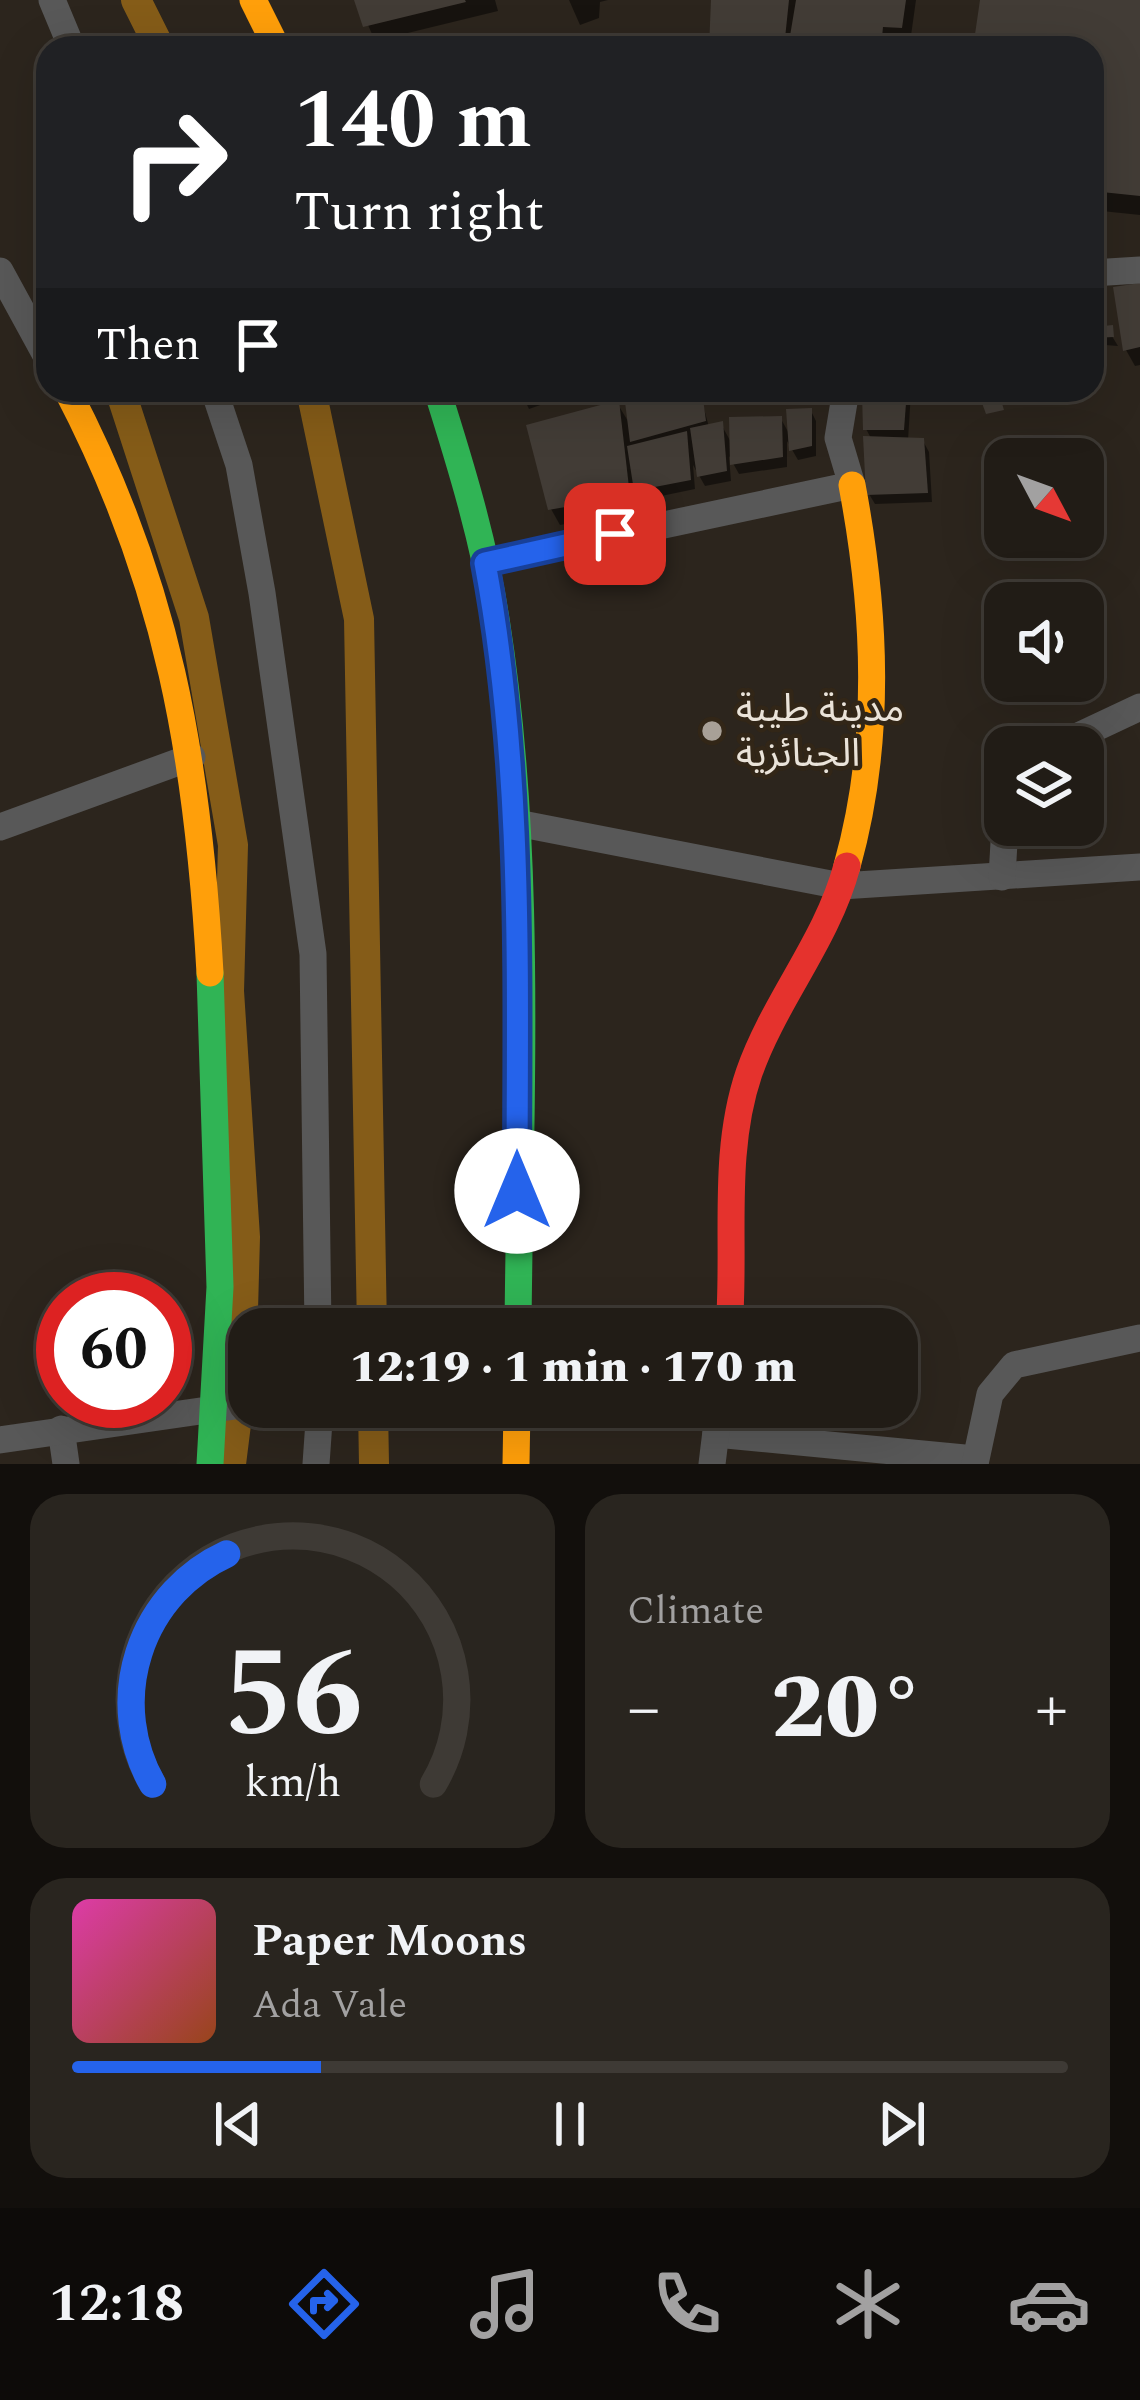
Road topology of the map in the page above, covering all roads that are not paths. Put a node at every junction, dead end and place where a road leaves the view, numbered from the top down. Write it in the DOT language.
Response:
graph roads {
  1 [pos="52,0"];
  2 [pos="253,0"];
  3 [pos="67,36"];
  4 [pos="271,36"];
  5 [pos="1140,270"];
  6 [pos="0,271"];
  7 [pos="1104,272"];
  8 [pos="36,337"];
  9 [pos="73,402"];
  10 [pos="218,402"];
  11 [pos="440,402"];
  12 [pos="844,402"];
  13 [pos="852,485"];
  14 [pos="485,563"];
  15 [pos="1140,707"];
  16 [pos="1100,726"];
  17 [pos="192,757"];
  18 [pos="517,823"];
  19 [pos="0,826"];
  20 [pos="1004,846"];
  21 [pos="1140,867"];
  22 [pos="1002,877"];
  23 [pos="842,886"];
  24 [pos="318,1308"];
  25 [pos="518,1308"];
  26 [pos="730,1308"];
  27 [pos="1140,1338"];
  28 [pos="228,1405"];
  29 [pos="219,1406"];
  30 [pos="319,1428"];
  31 [pos="517,1428"];
  32 [pos="717,1428"];
  33 [pos="763,1428"];
  34 [pos="61,1430"];
  35 [pos="0,1440"];
  36 [pos="975,1461"];
  37 [pos="66,1464"];
  38 [pos="209,1464"];
  39 [pos="316,1464"];
  40 [pos="516,1464"];
  41 [pos="712,1464"];
  1 -- 3 [label="street"];
  2 -- 4 [label="street"];
  5 -- 7 [label="street"];
  6 -- 8 [label="street"];
  9 -- 17 [label="street"];
  10 -- 24 [label="street"];
  11 -- 14 [label="street"];
  12 -- 13 [label="street"];
  13 -- 14 [label="street"];
  13 -- 23 [label="street"];
  14 -- 18 [label="street"];
  15 -- 16 [label="street"];
  17 -- 19 [label="street"];
  17 -- 29 [label="street"];
  18 -- 23 [label="street"];
  18 -- 25 [label="street"];
  20 -- 22 [label="street"];
  21 -- 22 [label="street"];
  22 -- 23 [label="street"];
  23 -- 26 [label="street"];
  27 -- 36 [label="street"];
  28 -- 29 [label="street"];
  29 -- 34 [label="street"];
  29 -- 38 [label="street"];
  30 -- 39 [label="street"];
  31 -- 40 [label="street"];
  32 -- 41 [label="street"];
  33 -- 36 [label="street"];
  34 -- 35 [label="street"];
  34 -- 37 [label="street"];
}
